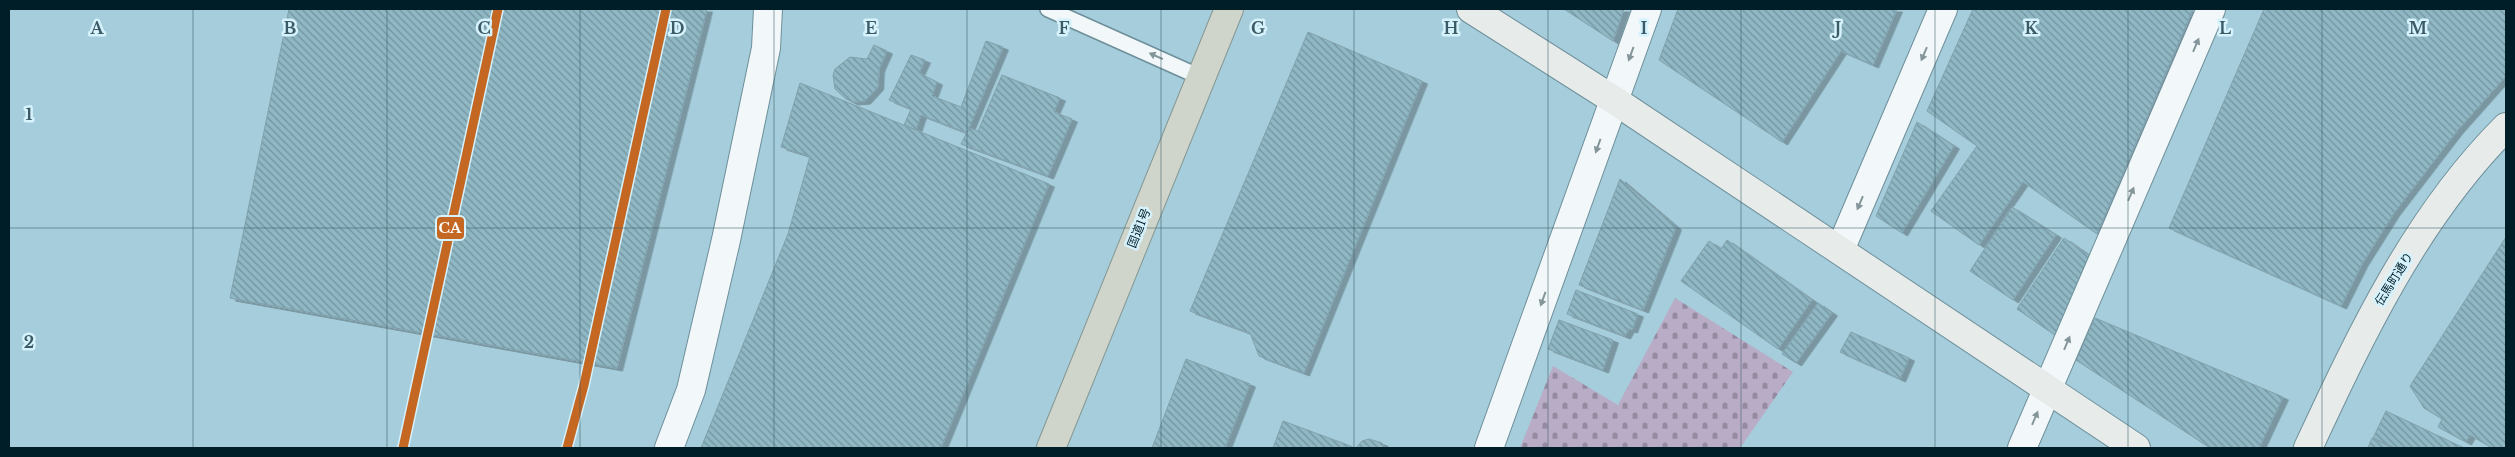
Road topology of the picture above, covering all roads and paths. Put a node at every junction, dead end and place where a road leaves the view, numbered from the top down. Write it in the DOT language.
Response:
graph roads {
  1 [pos="768,9"];
  2 [pos="787,9"];
  3 [pos="1048,9"];
  4 [pos="1230,9"];
  5 [pos="1472,9"];
  6 [pos="1647,9"];
  7 [pos="1943,9"];
  8 [pos="2211,9"];
  9 [pos="766,48"];
  10 [pos="1200,76"];
  11 [pos="1614,100"];
  12 [pos="2506,127"];
  13 [pos="1840,250"];
  14 [pos="2048,388"];
  15 [pos="669,448"];
  16 [pos="1051,448"];
  17 [pos="1489,448"];
  18 [pos="2022,448"];
  19 [pos="2136,448"];
  20 [pos="2308,448"];
  1 -- 9 [label="street"];
  2 -- 9 [label="street"];
  10 -- 3 [label="lane, one-way"];
  4 -- 10 [label="highway, 国道1号"];
  5 -- 11 [label="street"];
  6 -- 11 [label="street, one-way"];
  7 -- 13 [label="street, one-way"];
  14 -- 8 [label="street, one-way"];
  9 -- 15 [label="street"];
  10 -- 16 [label="highway, 国道1号"];
  11 -- 13 [label="street"];
  11 -- 17 [label="street, one-way"];
  12 -- 20 [label="street, 伝馬町通り"];
  13 -- 14 [label="street"];
  18 -- 14 [label="street, one-way"];
  14 -- 19 [label="street"];
}
